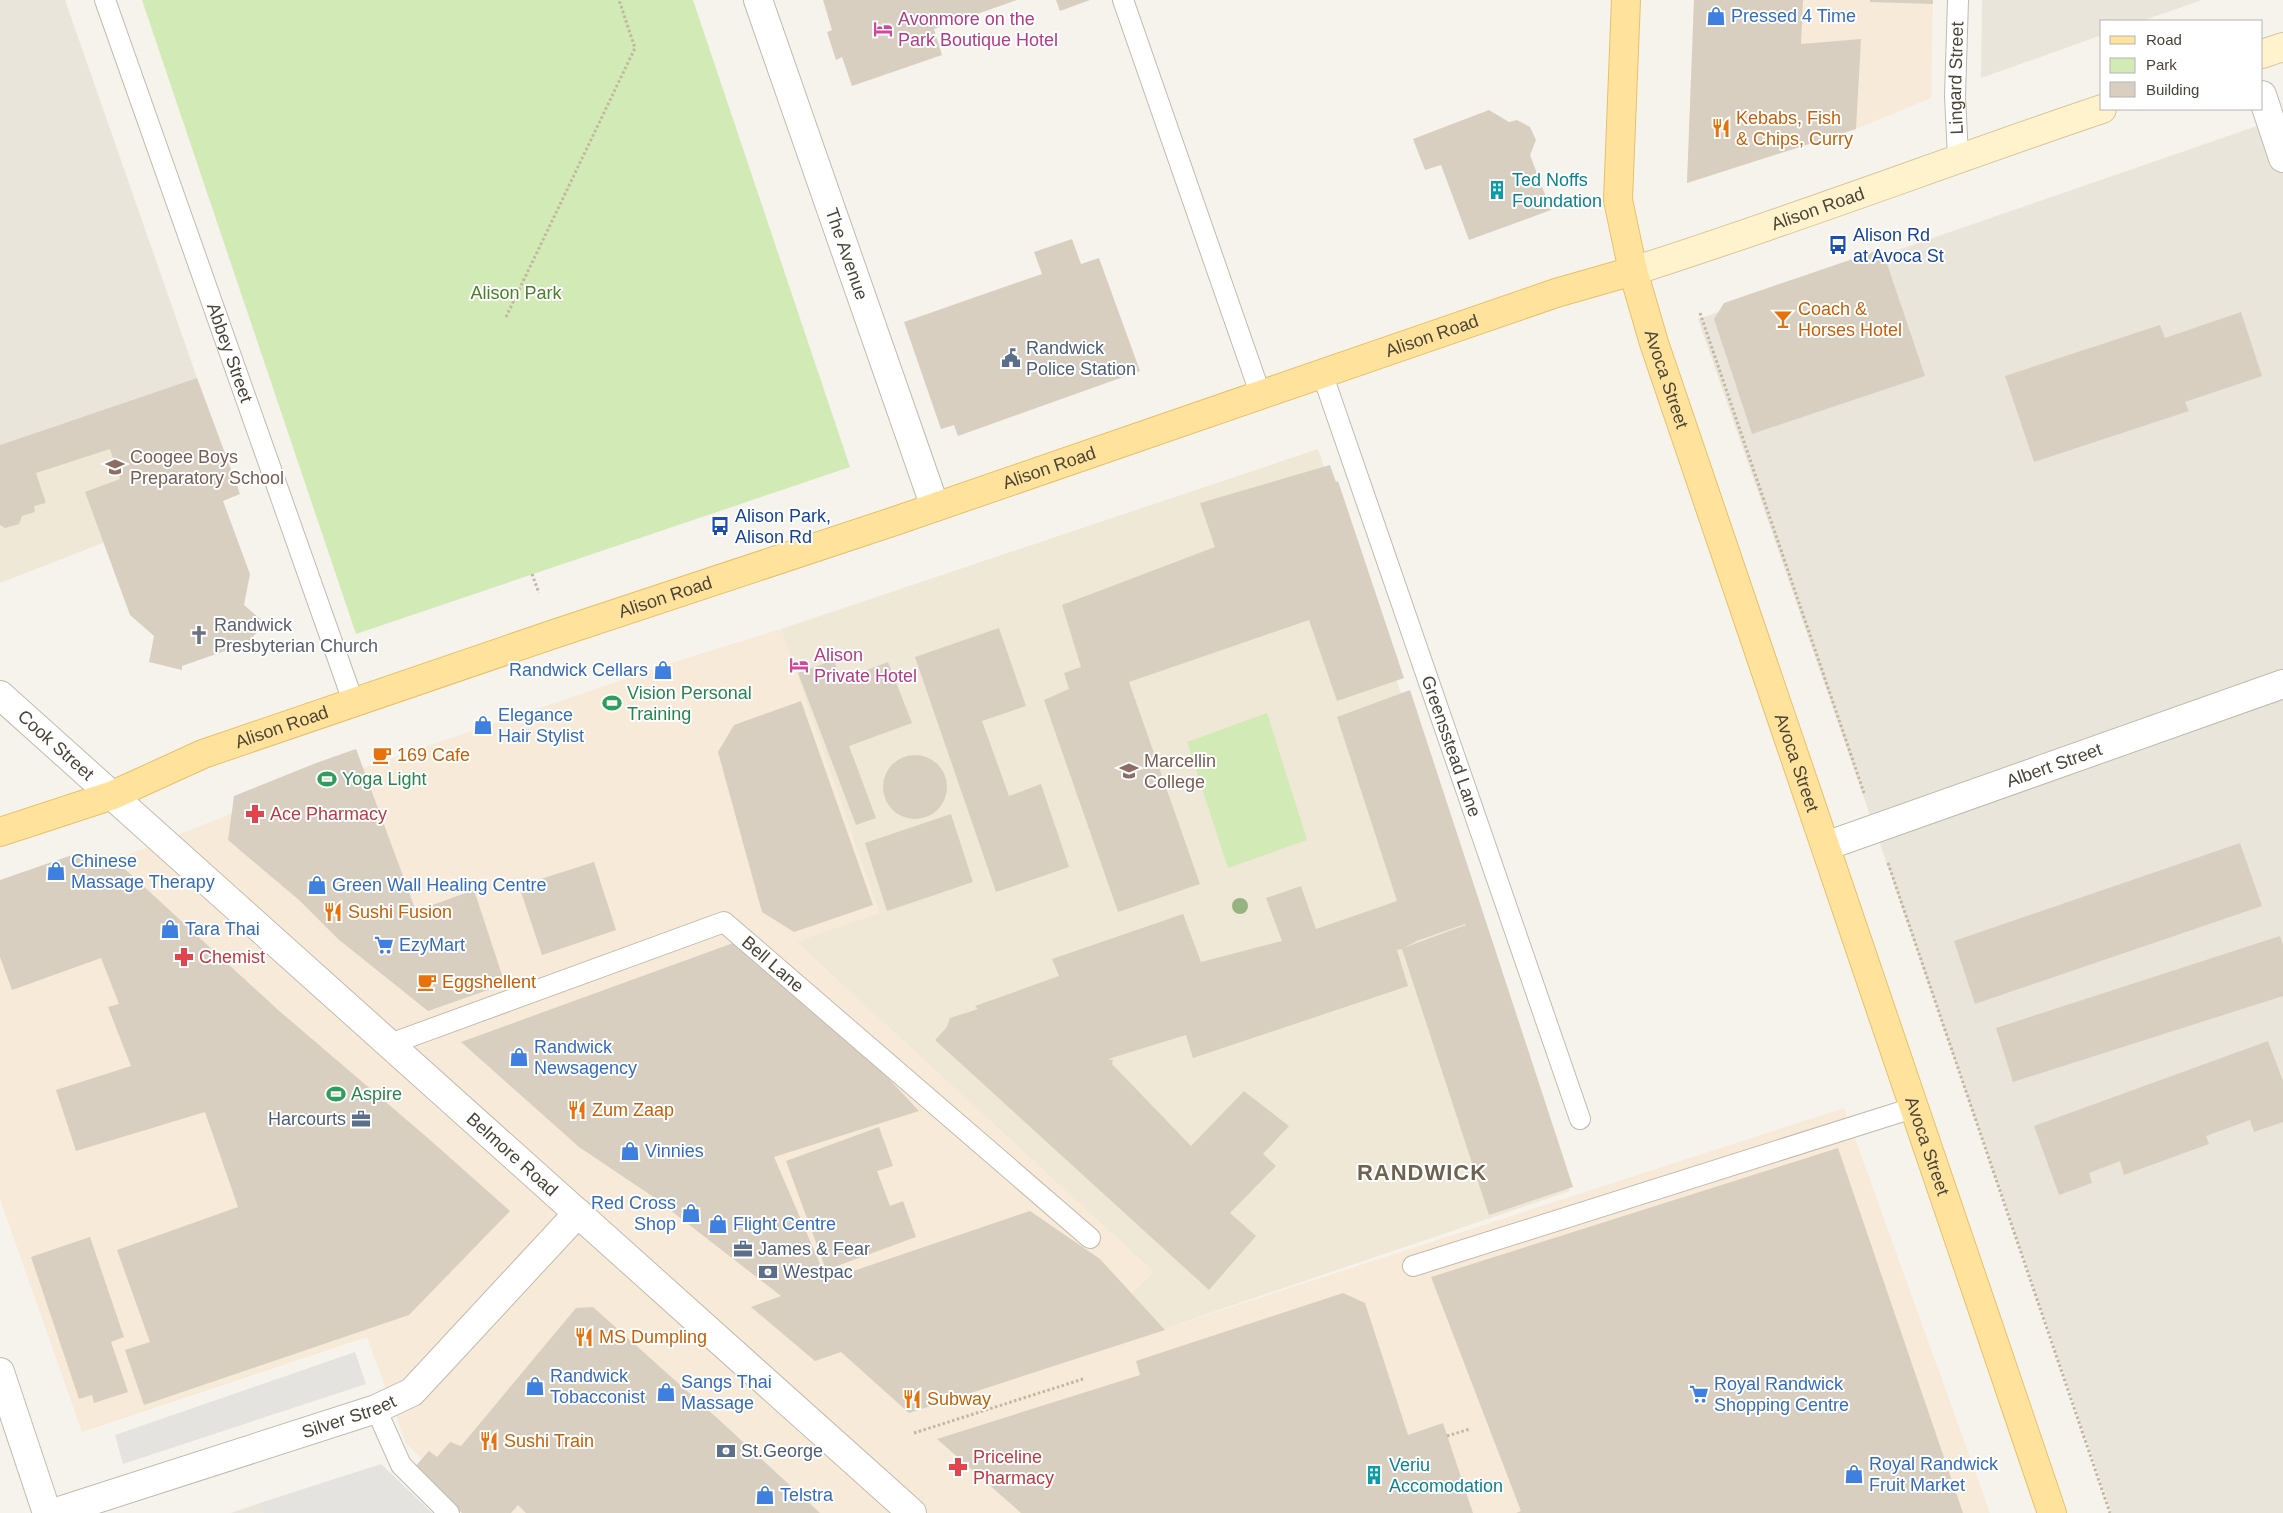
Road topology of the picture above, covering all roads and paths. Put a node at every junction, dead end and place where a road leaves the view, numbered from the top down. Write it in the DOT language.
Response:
graph roads {
  1 [pos="105,0"];
  2 [pos="619,0"];
  3 [pos="758,0"];
  4 [pos="1123,0"];
  5 [pos="1626,0"];
  6 [pos="1958,0"];
  7 [pos="2283,47"];
  8 [pos="2263,54"];
  9 [pos="2263,98"];
  10 [pos="2100,110"];
  11 [pos="1958,158"];
  12 [pos="2283,158"];
  13 [pos="1633,271"];
  14 [pos="1700,313"];
  15 [pos="506,317"];
  16 [pos="1322,373"];
  17 [pos="1260,393"];
  18 [pos="934,507"];
  19 [pos="532,574"];
  20 [pos="539,593"];
  21 [pos="2283,684"];
  22 [pos="0,695"];
  23 [pos="354,704"];
  24 [pos="112,795"];
  25 [pos="1876,828"];
  26 [pos="0,832"];
  27 [pos="1826,846"];
  28 [pos="390,1044"];
  29 [pos="1916,1107"];
  30 [pos="1580,1119"];
  31 [pos="578,1213"];
  32 [pos="1090,1238"];
  33 [pos="1413,1266"];
  34 [pos="0,1372"];
  35 [pos="1083,1380"];
  36 [pos="376,1409"];
  37 [pos="1470,1429"];
  38 [pos="914,1433"];
  39 [pos="1447,1436"];
  40 [pos="47,1513"];
  41 [pos="53,1513"];
  42 [pos="449,1513"];
  43 [pos="912,1513"];
  44 [pos="2052,1513"];
  45 [pos="2110,1513"];
  1 -- 23 [label="lane, Abbey Street"];
  2 -- 15 [label="path"];
  3 -- 18 [label="street, The Avenue"];
  4 -- 17 [label="lane"];
  5 -- 13 [label="main road, Avoca Street"];
  6 -- 11 [label="lane, Lingard Street"];
  7 -- 8 [label="main road"];
  9 -- 12 [label="street"];
  10 -- 11 [label="main road, Alison Road"];
  11 -- 13 [label="main road, Alison Road"];
  13 -- 16 [label="main road, Alison Road"];
  13 -- 27 [label="main road, Avoca Street"];
  14 -- 25 [label="path"];
  16 -- 17 [label="main road, Alison Road"];
  16 -- 30 [label="lane, Greensstead Lane"];
  17 -- 18 [label="main road, Alison Road"];
  18 -- 23 [label="main road, Alison Road"];
  19 -- 20 [label="path"];
  21 -- 25 [label="street, Albert Street"];
  22 -- 24 [label="street, Cook Street"];
  23 -- 24 [label="main road, Alison Road"];
  24 -- 26 [label="main road, Alison Road"];
  24 -- 28 [label="street, Belmore Road"];
  25 -- 27 [label="street, Albert Street"];
  25 -- 45 [label="path"];
  27 -- 29 [label="main road, Avoca Street"];
  28 -- 31 [label="street, Belmore Road"];
  28 -- 32 [label="lane, Bell Lane"];
  29 -- 33 [label="lane"];
  29 -- 44 [label="main road, Avoca Street"];
  31 -- 36 [label="street, Silver Street"];
  31 -- 43 [label="street, Belmore Road"];
  34 -- 40 [label="street"];
  35 -- 38 [label="path"];
  36 -- 41 [label="street, Silver Street"];
  36 -- 42 [label="lane"];
  37 -- 39 [label="path"];
}
